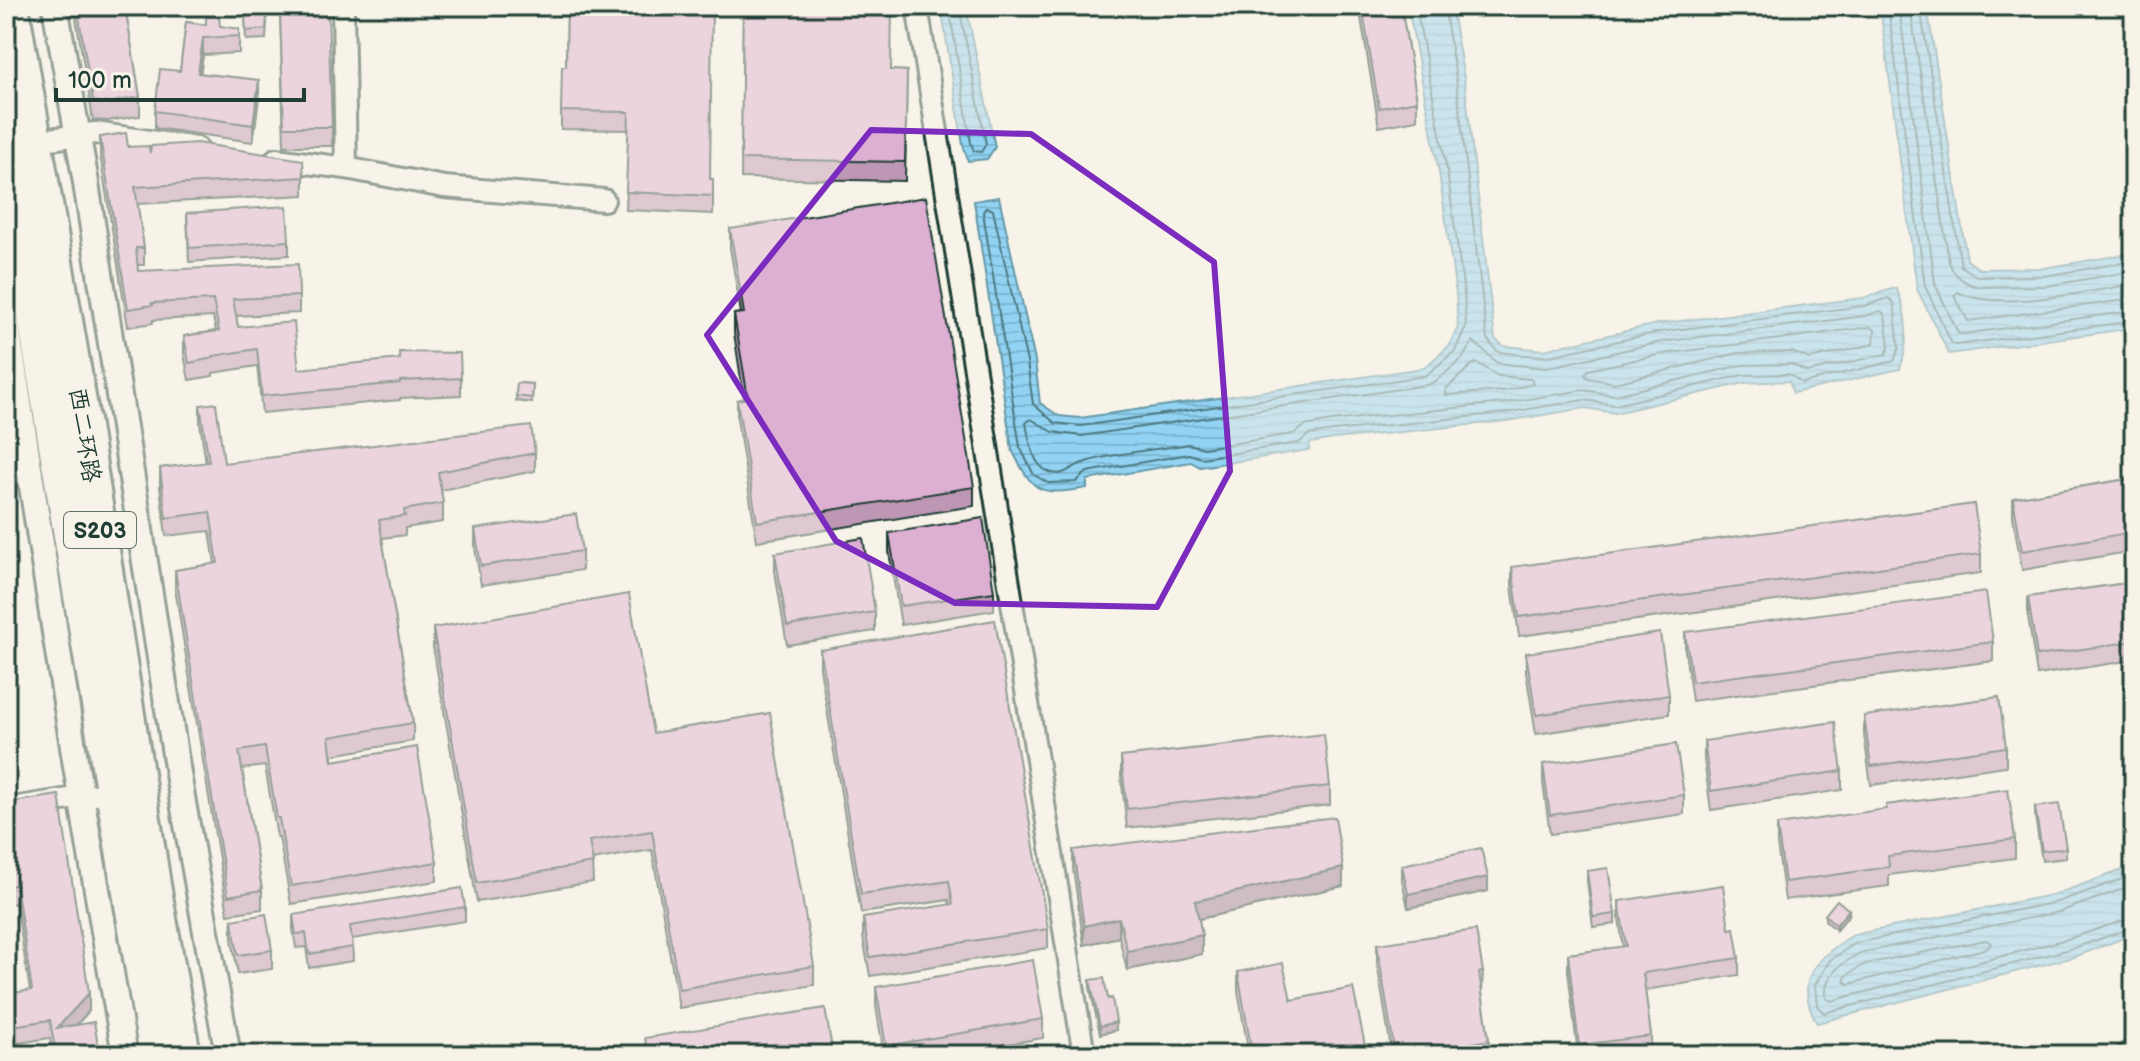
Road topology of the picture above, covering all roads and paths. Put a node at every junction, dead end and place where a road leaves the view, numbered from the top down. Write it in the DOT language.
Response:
graph roads {
  1 [pos="12,6"];
  2 [pos="55,6"];
  3 [pos="917,6"];
  4 [pos="343,8"];
  5 [pos="78,135"];
  6 [pos="21,144"];
  7 [pos="222,152"];
  8 [pos="253,156"];
  9 [pos="346,168"];
  10 [pos="10,195"];
  11 [pos="604,200"];
  12 [pos="6,321"];
  13 [pos="113,792"];
  14 [pos="81,797"];
  15 [pos="6,809"];
  16 [pos="125,1055"];
  17 [pos="156,1055"];
  18 [pos="184,1055"];
  19 [pos="228,1055"];
  20 [pos="1084,1055"];
  1 -- 6 [label="main road, 西二环路 / S203"];
  2 -- 5 [label="street"];
  3 -- 20 [label="street"];
  4 -- 9 [label="street"];
  5 -- 6 [label="street"];
  5 -- 7 [label="street"];
  5 -- 19 [label="street"];
  6 -- 10 [label="main road, 西二环路 / S203"];
  6 -- 18 [label="main road, 西二环路 / S203"];
  8 -- 9 [label="street"];
  9 -- 11 [label="street"];
  10 -- 13 [label="main road, 西二环路 / S203"];
  12 -- 14 [label="street"];
  13 -- 14 [label="street"];
  13 -- 17 [label="main road, 西二环路 / S203"];
  14 -- 15 [label="street"];
  14 -- 16 [label="street"];
}
